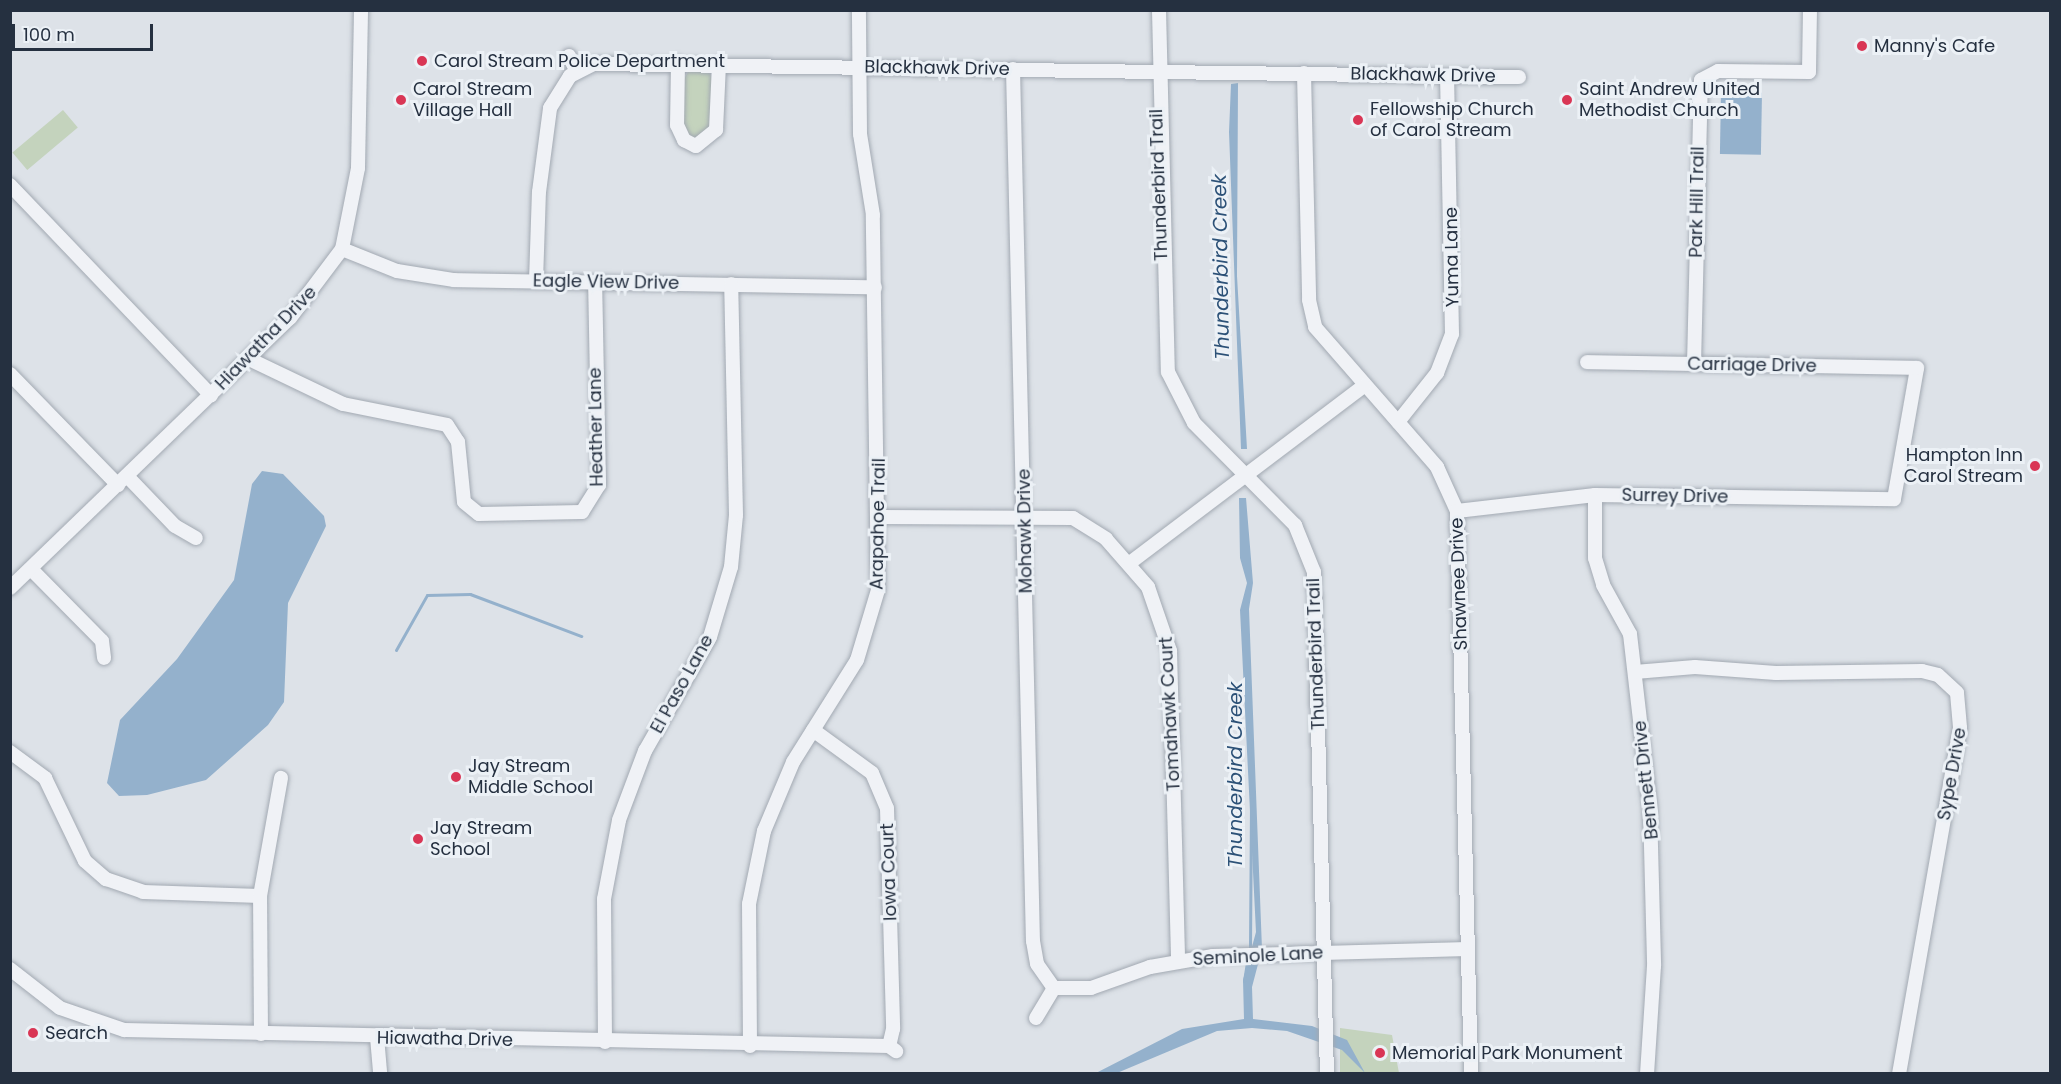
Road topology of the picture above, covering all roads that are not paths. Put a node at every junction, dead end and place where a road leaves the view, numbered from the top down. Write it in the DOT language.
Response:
graph roads {
  1 [pos="361,10"];
  2 [pos="859,10"];
  3 [pos="1159,10"];
  4 [pos="1810,10"];
  5 [pos="569,56"];
  6 [pos="678,63"];
  7 [pos="719,64"];
  8 [pos="858,67"];
  9 [pos="1013,69"];
  10 [pos="576,70"];
  11 [pos="1156,71"];
  12 [pos="1304,73"];
  13 [pos="1447,76"];
  14 [pos="1519,77"];
  15 [pos="10,185"];
  16 [pos="342,249"];
  17 [pos="536,281"];
  18 [pos="595,282"];
  19 [pos="731,284"];
  20 [pos="875,286"];
  21 [pos="249,359"];
  22 [pos="1587,362"];
  23 [pos="1694,364"];
  24 [pos="10,374"];
  25 [pos="1364,387"];
  26 [pos="211,395"];
  27 [pos="1398,422"];
  28 [pos="1247,475"];
  29 [pos="122,481"];
  30 [pos="1595,495"];
  31 [pos="1894,499"];
  32 [pos="591,503"];
  33 [pos="1457,511"];
  34 [pos="601,514"];
  35 [pos="1024,514"];
  36 [pos="881,517"];
  37 [pos="196,538"];
  38 [pos="1131,562"];
  39 [pos="31,569"];
  40 [pos="10,588"];
  41 [pos="104,658"];
  42 [pos="1635,672"];
  43 [pos="813,730"];
  44 [pos="10,752"];
  45 [pos="281,778"];
  46 [pos="260,896"];
  47 [pos="1468,949"];
  48 [pos="1325,953"];
  49 [pos="1178,960"];
  50 [pos="10,969"];
  51 [pos="1054,988"];
  52 [pos="1036,1018"];
  53 [pos="261,1034"];
  54 [pos="377,1038"];
  55 [pos="605,1042"];
  56 [pos="750,1046"];
  57 [pos="892,1048"];
  58 [pos="380,1074"];
  59 [pos="1327,1074"];
  60 [pos="1471,1074"];
  61 [pos="1647,1074"];
  62 [pos="1899,1074"];
  1 -- 16 [label="street, Hiawatha Drive"];
  2 -- 8 [label="street, Arapahoe Trail"];
  3 -- 11 [label="street, Thunderbird Trail"];
  4 -- 23 [label="street, Park Hill Trail"];
  5 -- 10 [label="street"];
  6 -- 7 [label="street, Blackhawk Drive"];
  6 -- 7 [label="street"];
  6 -- 10 [label="street, Blackhawk Drive"];
  7 -- 8 [label="street, Blackhawk Drive"];
  8 -- 9 [label="street, Blackhawk Drive"];
  8 -- 20 [label="street, Arapahoe Trail"];
  9 -- 11 [label="street, Blackhawk Drive"];
  9 -- 35 [label="street, Mohawk Drive"];
  10 -- 17 [label="street"];
  11 -- 12 [label="street, Blackhawk Drive"];
  11 -- 28 [label="street, Thunderbird Trail"];
  12 -- 13 [label="street, Blackhawk Drive"];
  12 -- 25 [label="street, Shawnee Drive"];
  13 -- 14 [label="street, Blackhawk Drive"];
  13 -- 27 [label="street, Yuma Lane"];
  15 -- 26 [label="street"];
  16 -- 17 [label="street, Eagle View Drive"];
  16 -- 21 [label="street, Hiawatha Drive"];
  17 -- 18 [label="street, Eagle View Drive"];
  18 -- 19 [label="street, Eagle View Drive"];
  18 -- 32 [label="street, Heather Lane"];
  19 -- 20 [label="street, Eagle View Drive"];
  19 -- 55 [label="street, El Paso Lane"];
  20 -- 36 [label="street, Arapahoe Trail"];
  21 -- 26 [label="street, Hiawatha Drive"];
  21 -- 32 [label="street, Heather Lane"];
  22 -- 23 [label="street, Carriage Drive"];
  23 -- 31 [label="street, Carriage Drive"];
  24 -- 29 [label="street"];
  25 -- 27 [label="street, Shawnee Drive"];
  25 -- 28 [label="street"];
  26 -- 29 [label="street, Hiawatha Drive"];
  27 -- 33 [label="street, Shawnee Drive"];
  28 -- 38 [label="street"];
  28 -- 48 [label="street, Thunderbird Trail"];
  29 -- 37 [label="street"];
  29 -- 39 [label="street, Hiawatha Drive"];
  30 -- 31 [label="street, Surrey Drive"];
  30 -- 33 [label="street, Surrey Drive"];
  30 -- 42 [label="street, Bennett Drive"];
  32 -- 34 [label="street"];
  33 -- 47 [label="street, Shawnee Drive"];
  35 -- 36 [label="street, Tomahawk Court"];
  35 -- 38 [label="street, Tomahawk Court"];
  35 -- 51 [label="street, Mohawk Drive"];
  36 -- 43 [label="street, Arapahoe Trail"];
  38 -- 49 [label="street, Tomahawk Court"];
  39 -- 40 [label="street, Hiawatha Drive"];
  39 -- 41 [label="street"];
  42 -- 61 [label="street, Bennett Drive"];
  42 -- 62 [label="street, Sype Drive"];
  43 -- 56 [label="street, Arapahoe Trail"];
  43 -- 57 [label="street, Iowa Court"];
  44 -- 46 [label="street"];
  45 -- 46 [label="street"];
  46 -- 53 [label="street"];
  47 -- 48 [label="street, Seminole Lane"];
  47 -- 60 [label="street, Shawnee Drive"];
  48 -- 49 [label="street, Seminole Lane"];
  48 -- 59 [label="street, Thunderbird Trail"];
  49 -- 51 [label="street, Seminole Lane"];
  50 -- 53 [label="street, Hiawatha Drive"];
  51 -- 52 [label="street"];
  53 -- 54 [label="street, Hiawatha Drive"];
  54 -- 55 [label="street, Hiawatha Drive"];
  54 -- 58 [label="street"];
  55 -- 56 [label="street, Hiawatha Drive"];
  56 -- 57 [label="street, Hiawatha Drive"];
}
